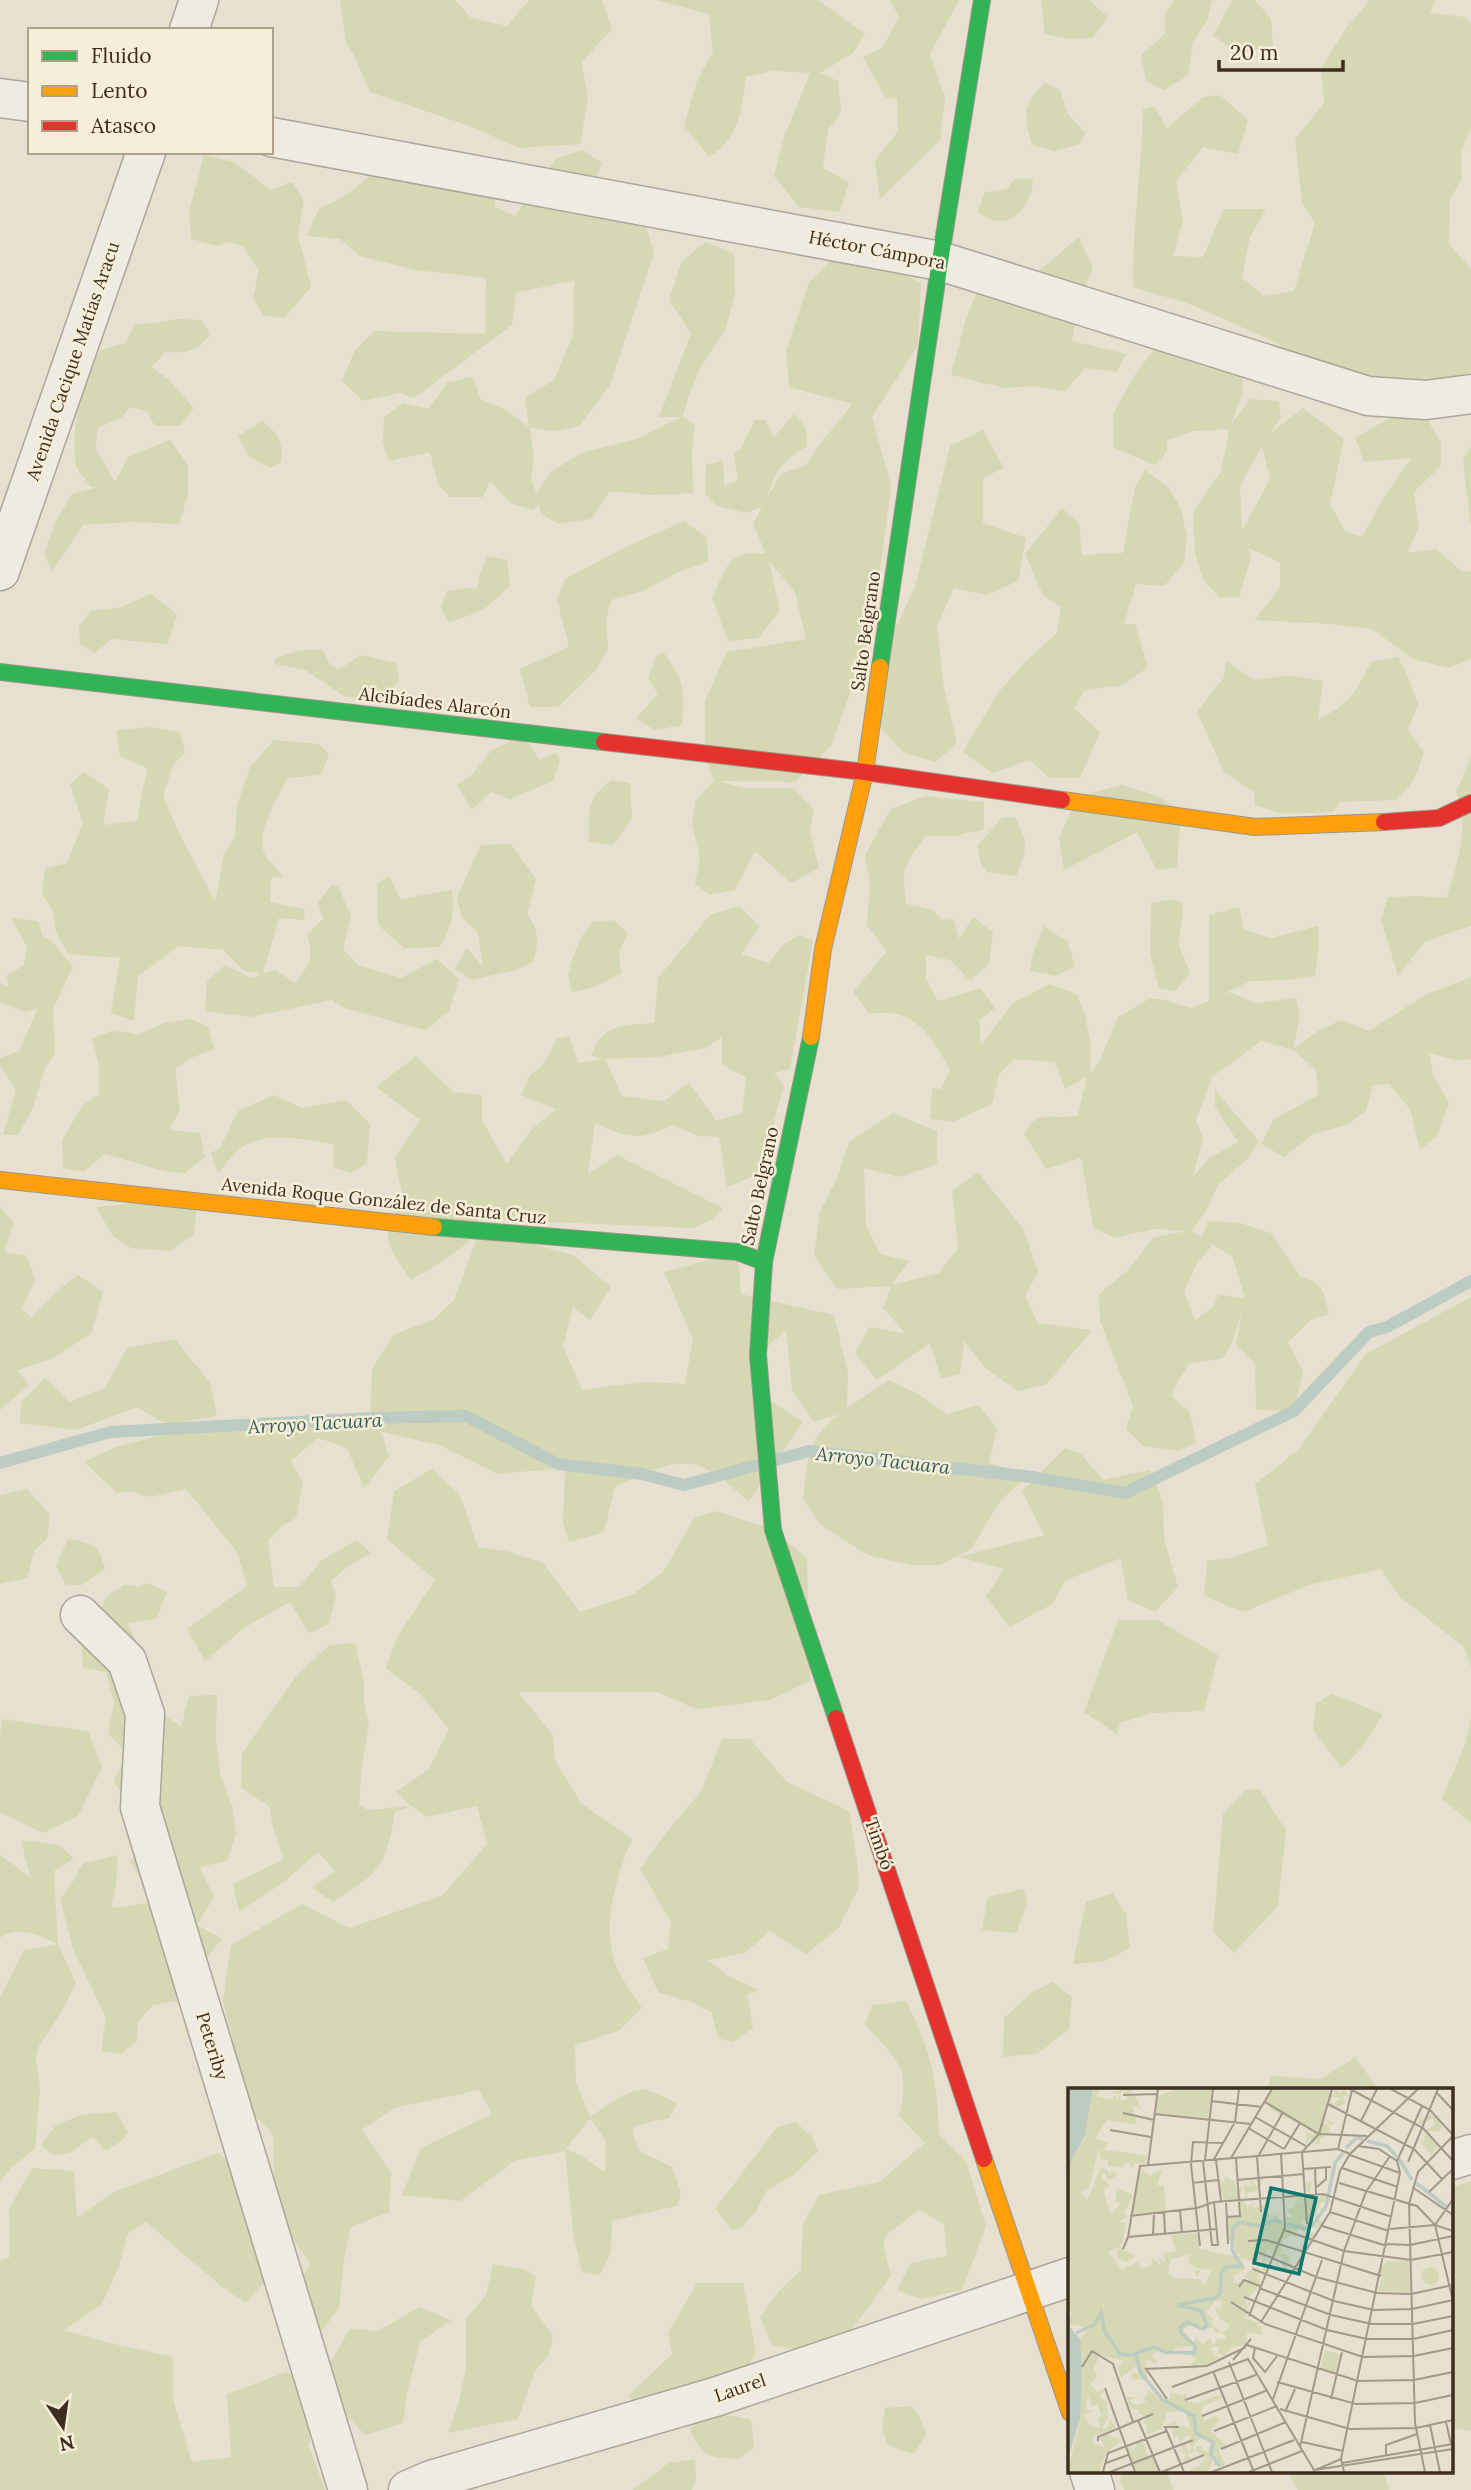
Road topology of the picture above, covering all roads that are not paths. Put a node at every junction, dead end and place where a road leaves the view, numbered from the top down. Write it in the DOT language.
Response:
graph roads {
  1 [pos="199,0"];
  2 [pos="982,0"];
  3 [pos="190,28"];
  4 [pos="0,99"];
  5 [pos="28,102"];
  6 [pos="273,137"];
  7 [pos="145,154"];
  8 [pos="940,261"];
  9 [pos="1471,394"];
  10 [pos="0,571"];
  11 [pos="0,672"];
  12 [pos="865,772"];
  13 [pos="1471,803"];
  14 [pos="0,1180"];
  15 [pos="764,1262"];
  16 [pos="80,1615"];
  17 [pos="1471,2154"];
  18 [pos="1454,2159"];
  19 [pos="1068,2278"];
  20 [pos="1030,2289"];
  21 [pos="1068,2407"];
  22 [pos="1089,2472"];
  23 [pos="348,2490"];
  24 [pos="408,2490"];
  25 [pos="1095,2490"];
  1 -- 3 [label="street"];
  2 -- 8 [label="street, Salto Belgrano"];
  4 -- 5 [label="street"];
  6 -- 8 [label="street, Héctor Cámpora"];
  7 -- 10 [label="street, Avenida Cacique Matías Aracu"];
  8 -- 9 [label="street, Héctor Cámpora"];
  8 -- 12 [label="street, Salto Belgrano"];
  11 -- 12 [label="street, Alcibíades Alarcón"];
  12 -- 13 [label="street, Alcibíades Alarcón"];
  12 -- 15 [label="street, Salto Belgrano"];
  14 -- 15 [label="street, Avenida Roque González de Santa Cruz"];
  15 -- 20 [label="street, Timbó"];
  16 -- 23 [label="street, Peteriby"];
  17 -- 18 [label="street"];
  19 -- 20 [label="street, Laurel"];
  20 -- 21 [label="street, Timbó"];
  20 -- 24 [label="street, Laurel"];
  22 -- 25 [label="street"];
}
